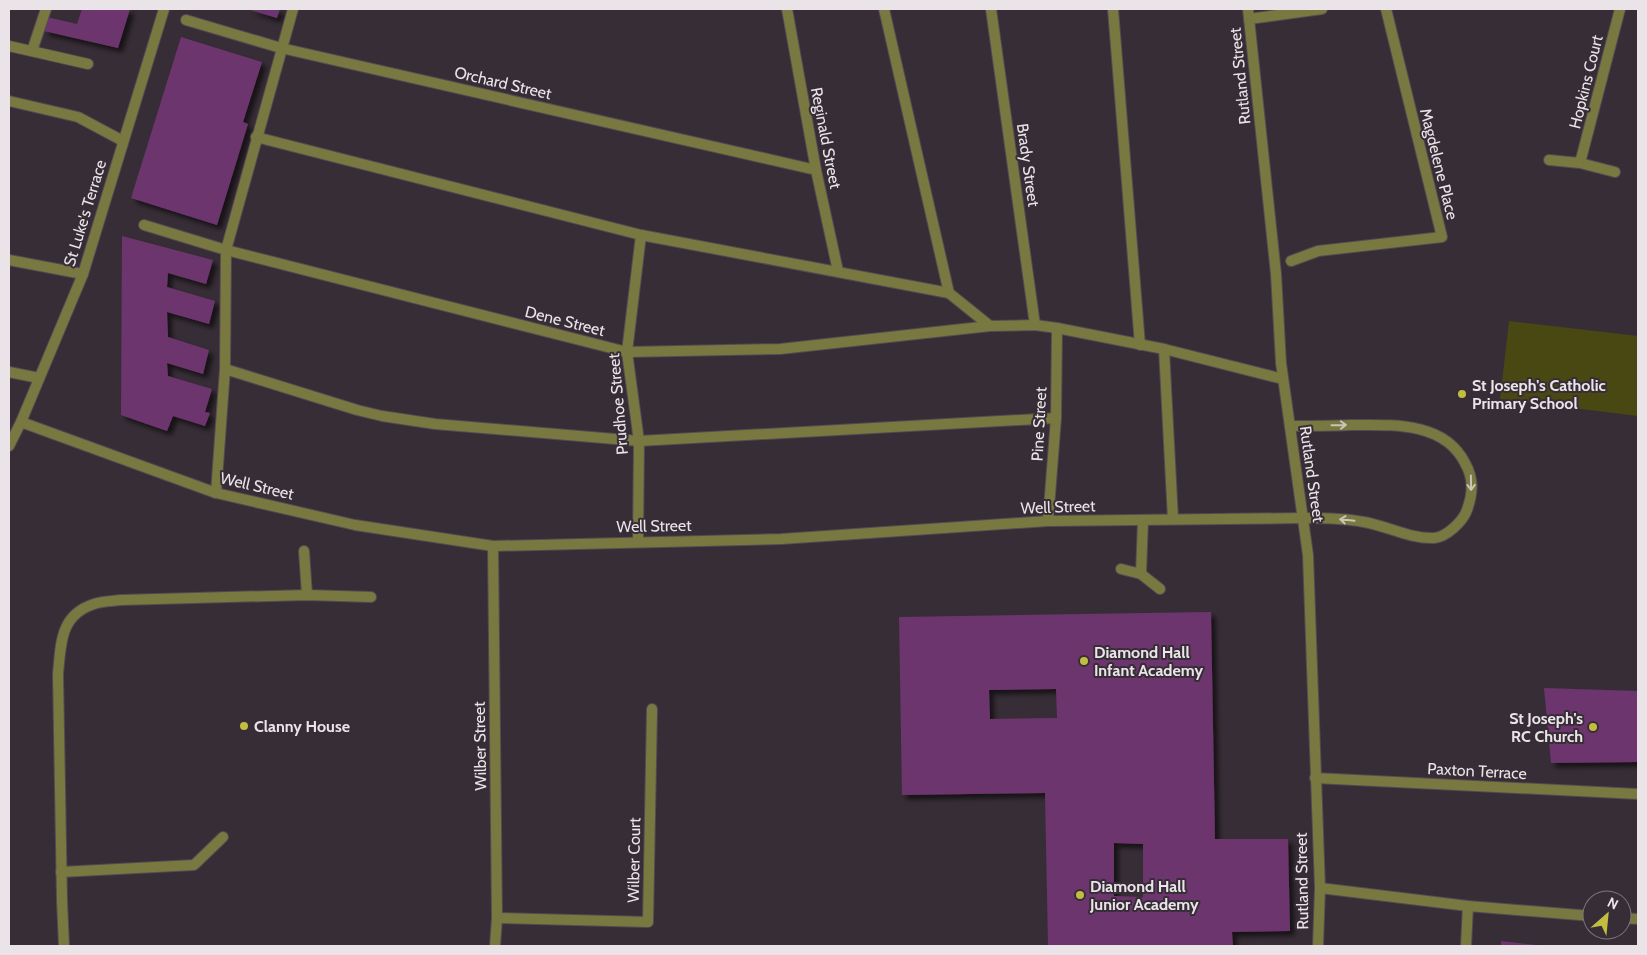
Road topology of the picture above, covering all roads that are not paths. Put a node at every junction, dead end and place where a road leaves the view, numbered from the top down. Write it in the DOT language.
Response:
graph roads {
  1 [pos="46,9"];
  2 [pos="164,9"];
  3 [pos="293,9"];
  4 [pos="787,9"];
  5 [pos="884,9"];
  6 [pos="991,9"];
  7 [pos="1114,9"];
  8 [pos="1322,9"];
  9 [pos="1386,9"];
  10 [pos="1620,9"];
  11 [pos="1249,14"];
  12 [pos="186,20"];
  13 [pos="9,46"];
  14 [pos="281,48"];
  15 [pos="32,51"];
  16 [pos="88,64"];
  17 [pos="9,101"];
  18 [pos="256,137"];
  19 [pos="123,140"];
  20 [pos="1549,160"];
  21 [pos="1580,163"];
  22 [pos="816,170"];
  23 [pos="1615,172"];
  24 [pos="144,226"];
  25 [pos="641,234"];
  26 [pos="226,250"];
  27 [pos="9,260"];
  28 [pos="1292,261"];
  29 [pos="838,271"];
  30 [pos="83,274"];
  31 [pos="949,293"];
  32 [pos="1035,325"];
  33 [pos="990,326"];
  34 [pos="1057,328"];
  35 [pos="1140,345"];
  36 [pos="1164,349"];
  37 [pos="627,352"];
  38 [pos="226,369"];
  39 [pos="9,372"];
  40 [pos="39,378"];
  41 [pos="1283,379"];
  42 [pos="1056,418"];
  43 [pos="21,422"];
  44 [pos="1290,426"];
  45 [pos="639,441"];
  46 [pos="9,446"];
  47 [pos="216,493"];
  48 [pos="1304,518"];
  49 [pos="1173,519"];
  50 [pos="1143,520"];
  51 [pos="1048,521"];
  52 [pos="638,541"];
  53 [pos="493,546"];
  54 [pos="304,551"];
  55 [pos="1121,569"];
  56 [pos="1141,574"];
  57 [pos="1160,589"];
  58 [pos="308,595"];
  59 [pos="371,597"];
  60 [pos="652,709"];
  61 [pos="1315,778"];
  62 [pos="1638,794"];
  63 [pos="223,837"];
  64 [pos="61,872"];
  65 [pos="1320,888"];
  66 [pos="1468,906"];
  67 [pos="1582,915"];
  68 [pos="498,918"];
  69 [pos="64,946"];
  70 [pos="495,946"];
  71 [pos="1318,946"];
  72 [pos="1466,946"];
  1 -- 15 [label="street"];
  2 -- 19 [label="street, St Luke's Terrace"];
  3 -- 14 [label="street"];
  4 -- 22 [label="street, Reginald Street"];
  5 -- 31 [label="street"];
  6 -- 32 [label="street, Brady Street"];
  7 -- 35 [label="street"];
  8 -- 11 [label="street"];
  9 -- 28 [label="street, Magdelene Place"];
  10 -- 21 [label="street, Hopkins Court"];
  11 -- 41 [label="street, Rutland Street"];
  12 -- 14 [label="street, Orchard Street"];
  13 -- 15 [label="street"];
  14 -- 18 [label="street"];
  14 -- 22 [label="street, Orchard Street"];
  15 -- 16 [label="street"];
  17 -- 19 [label="street"];
  18 -- 25 [label="street"];
  18 -- 26 [label="street"];
  19 -- 30 [label="street, St Luke's Terrace"];
  20 -- 21 [label="street"];
  21 -- 23 [label="street"];
  22 -- 29 [label="street, Reginald Street"];
  24 -- 26 [label="street, Dene Street"];
  25 -- 29 [label="street"];
  25 -- 37 [label="street, Prudhoe Street"];
  26 -- 37 [label="street, Dene Street"];
  26 -- 38 [label="street"];
  27 -- 30 [label="street"];
  29 -- 31 [label="street"];
  30 -- 40 [label="street, St Luke's Terrace"];
  31 -- 33 [label="street"];
  32 -- 33 [label="street, Dene Street"];
  32 -- 34 [label="street, Dene Street"];
  33 -- 37 [label="street, Dene Street"];
  34 -- 35 [label="street, Dene Street"];
  34 -- 42 [label="street, Pine Street"];
  35 -- 36 [label="street, Dene Street"];
  36 -- 41 [label="street, Dene Street"];
  36 -- 49 [label="street"];
  37 -- 45 [label="street, Prudhoe Street"];
  38 -- 45 [label="street"];
  38 -- 47 [label="street"];
  39 -- 40 [label="street"];
  40 -- 43 [label="street, St Luke's Terrace"];
  41 -- 44 [label="street, Rutland Street"];
  42 -- 45 [label="street"];
  42 -- 51 [label="street, Pine Street"];
  43 -- 46 [label="street, St Luke's Terrace"];
  43 -- 47 [label="street, Well Street"];
  44 -- 48 [label="street, Rutland Street"];
  44 -- 48 [label="street, Well Street, one-way"];
  45 -- 52 [label="street, Prudhoe Street"];
  47 -- 53 [label="street, Well Street"];
  48 -- 49 [label="street, Well Street"];
  48 -- 61 [label="street, Rutland Street"];
  49 -- 50 [label="street, Well Street"];
  50 -- 51 [label="street, Well Street"];
  50 -- 56 [label="street"];
  51 -- 52 [label="street, Well Street"];
  52 -- 53 [label="street, Well Street"];
  53 -- 68 [label="street, Wilber Street"];
  54 -- 58 [label="street"];
  55 -- 56 [label="street"];
  56 -- 57 [label="street"];
  58 -- 59 [label="street"];
  58 -- 64 [label="street"];
  60 -- 68 [label="street, Wilber Court"];
  61 -- 62 [label="street, Paxton Terrace"];
  61 -- 65 [label="street, Rutland Street"];
  63 -- 64 [label="street"];
  64 -- 69 [label="street"];
  65 -- 66 [label="street"];
  65 -- 71 [label="street, Rutland Street"];
  66 -- 67 [label="street"];
  66 -- 72 [label="street"];
  68 -- 70 [label="street, Wilber Street"];
}
